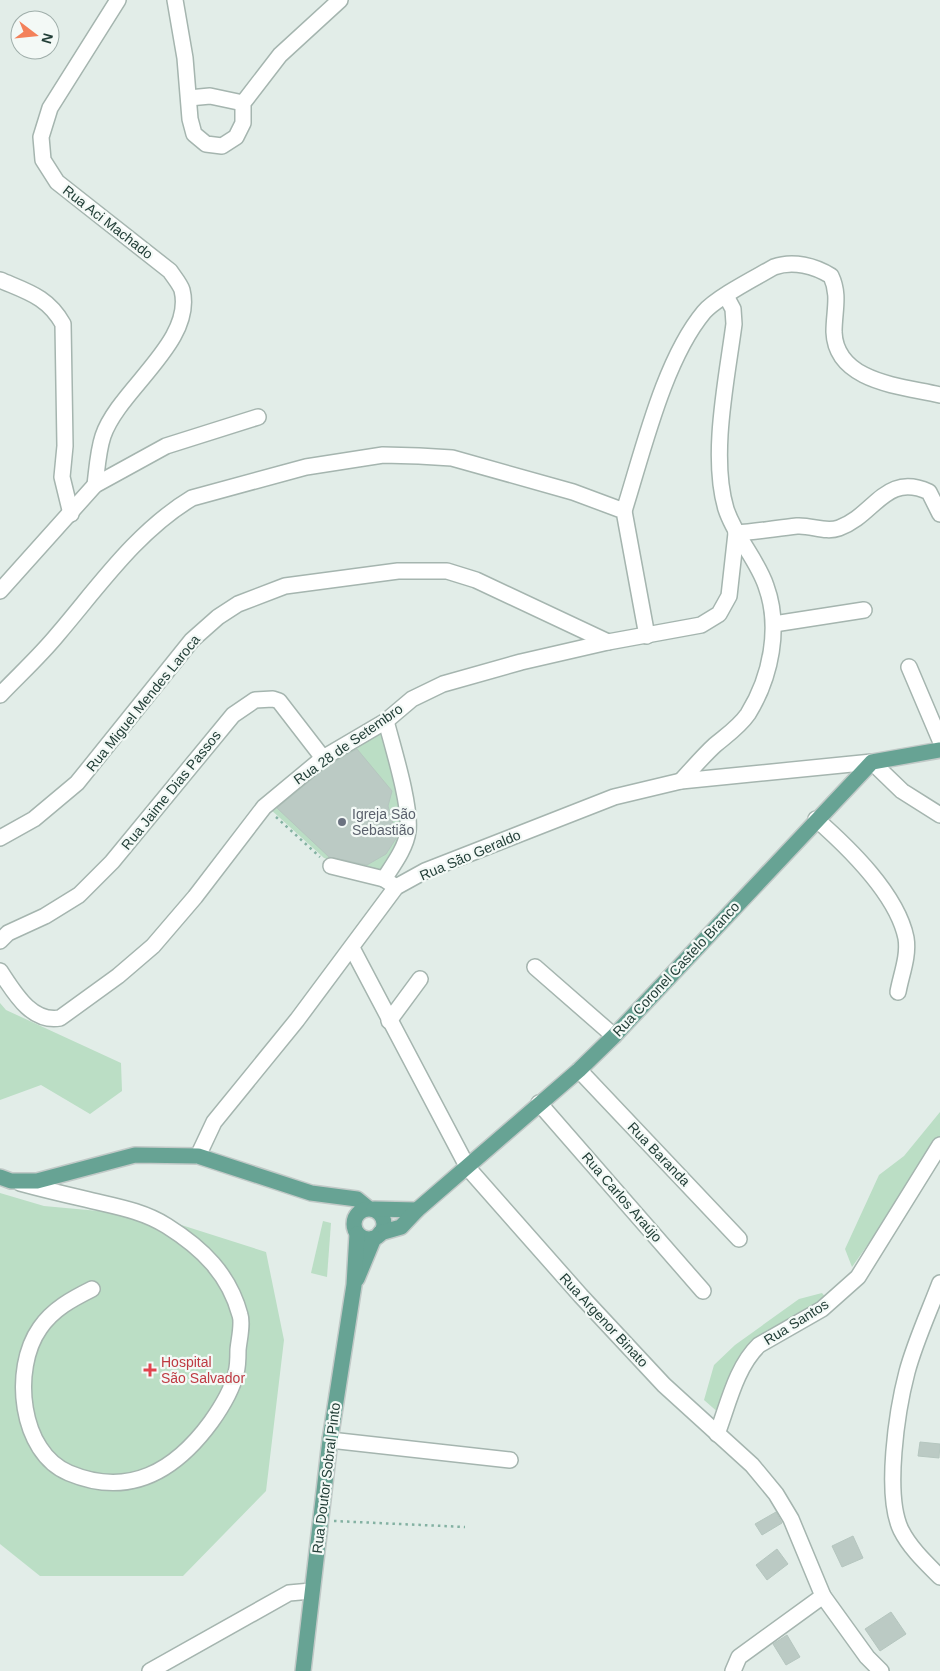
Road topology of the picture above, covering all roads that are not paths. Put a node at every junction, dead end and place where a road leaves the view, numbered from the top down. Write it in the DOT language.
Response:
graph roads {
  1 [pos="118,0"];
  2 [pos="175,0"];
  3 [pos="340,0"];
  4 [pos="189,98"];
  5 [pos="243,103"];
  6 [pos="0,280"];
  7 [pos="726,296"];
  8 [pos="940,395"];
  9 [pos="258,417"];
  10 [pos="95,485"];
  11 [pos="624,510"];
  12 [pos="71,514"];
  13 [pos="940,514"];
  14 [pos="736,533"];
  15 [pos="0,591"];
  16 [pos="864,610"];
  17 [pos="774,624"];
  18 [pos="647,636"];
  19 [pos="608,642"];
  20 [pos="909,667"];
  21 [pos="0,695"];
  22 [pos="386,721"];
  23 [pos="940,740"];
  24 [pos="940,750"];
  25 [pos="323,758"];
  26 [pos="872,762"];
  27 [pos="681,781"];
  28 [pos="940,814"];
  29 [pos="816,819"];
  30 [pos="0,838"];
  31 [pos="331,866"];
  32 [pos="390,883"];
  33 [pos="4,937"];
  34 [pos="352,948"];
  35 [pos="535,967"];
  36 [pos="0,972"];
  37 [pos="420,979"];
  38 [pos="898,992"];
  39 [pos="389,1021"];
  40 [pos="614,1036"];
  41 [pos="579,1070"];
  42 [pos="540,1103"];
  43 [pos="940,1145"];
  44 [pos="198,1156"];
  45 [pos="468,1168"];
  46 [pos="6,1179"];
  47 [pos="417,1210"];
  48 [pos="366,1211"];
  49 [pos="357,1234"];
  50 [pos="377,1236"];
  51 [pos="739,1239"];
  52 [pos="940,1283"];
  53 [pos="354,1285"];
  54 [pos="92,1289"];
  55 [pos="703,1291"];
  56 [pos="717,1434"];
  57 [pos="330,1440"];
  58 [pos="510,1460"];
  59 [pos="940,1577"];
  60 [pos="311,1591"];
  61 [pos="823,1596"];
  62 [pos="150,1671"];
  63 [pos="303,1671"];
  64 [pos="733,1671"];
  65 [pos="880,1671"];
  1 -- 10 [label="street, Rua Aci Machado"];
  2 -- 4 [label="street"];
  3 -- 5 [label="street"];
  4 -- 5 [label="street"];
  4 -- 5 [label="street"];
  6 -- 12 [label="street"];
  7 -- 8 [label="street"];
  7 -- 11 [label="street"];
  7 -- 14 [label="street"];
  9 -- 10 [label="street"];
  10 -- 12 [label="street"];
  11 -- 18 [label="street"];
  11 -- 21 [label="street"];
  12 -- 15 [label="street"];
  13 -- 14 [label="street"];
  14 -- 17 [label="street"];
  14 -- 18 [label="street, Rua 28 de Setembro"];
  16 -- 17 [label="street"];
  17 -- 27 [label="street"];
  18 -- 19 [label="street, Rua 28 de Setembro"];
  19 -- 22 [label="street, Rua 28 de Setembro"];
  19 -- 30 [label="street, Rua Miguel Mendes Laroca"];
  20 -- 23 [label="street"];
  22 -- 25 [label="street, Rua 28 de Setembro"];
  22 -- 32 [label="street"];
  24 -- 26 [label="main road"];
  25 -- 33 [label="street, Rua Jaime Dias Passos"];
  25 -- 36 [label="street, Rua 28 de Setembro"];
  26 -- 27 [label="street, Rua São Geraldo"];
  26 -- 28 [label="street"];
  26 -- 29 [label="main road, Rua Coronel Castelo Branco"];
  27 -- 32 [label="street, Rua São Geraldo"];
  29 -- 38 [label="street"];
  29 -- 40 [label="main road, Rua Coronel Castelo Branco"];
  31 -- 32 [label="street"];
  32 -- 34 [label="street, Rua São Geraldo"];
  34 -- 39 [label="street, Rua Argenor Binato"];
  34 -- 44 [label="street, Rua São Geraldo"];
  35 -- 40 [label="street"];
  37 -- 39 [label="street"];
  39 -- 45 [label="street, Rua Argenor Binato"];
  40 -- 41 [label="main road, Rua Coronel Castelo Branco"];
  41 -- 42 [label="main road, Rua Coronel Castelo Branco"];
  41 -- 51 [label="street, Rua Baranda"];
  42 -- 45 [label="main road, Rua Coronel Castelo Branco"];
  42 -- 55 [label="street, Rua Carlos Araújo"];
  43 -- 56 [label="street, Rua Santos"];
  44 -- 46 [label="main road"];
  44 -- 48 [label="main road"];
  45 -- 47 [label="main road, Rua Coronel Castelo Branco"];
  45 -- 56 [label="street, Rua Argenor Binato"];
  46 -- 54 [label="street"];
  47 -- 48 [label="main road"];
  47 -- 50 [label="main road, Rua Coronel Castelo Branco"];
  48 -- 49 [label="main road"];
  48 -- 50 [label="main road"];
  49 -- 50 [label="main road"];
  49 -- 53 [label="main road"];
  50 -- 53 [label="main road"];
  52 -- 59 [label="street"];
  53 -- 57 [label="main road, Rua Doutor Sobral Pinto"];
  56 -- 61 [label="street, Rua Argenor Binato"];
  57 -- 58 [label="street"];
  57 -- 60 [label="main road, Rua Doutor Sobral Pinto"];
  60 -- 62 [label="street"];
  60 -- 63 [label="main road, Rua Doutor Sobral Pinto"];
  61 -- 64 [label="street"];
  61 -- 65 [label="street, Rua Argenor Binato"];
}
